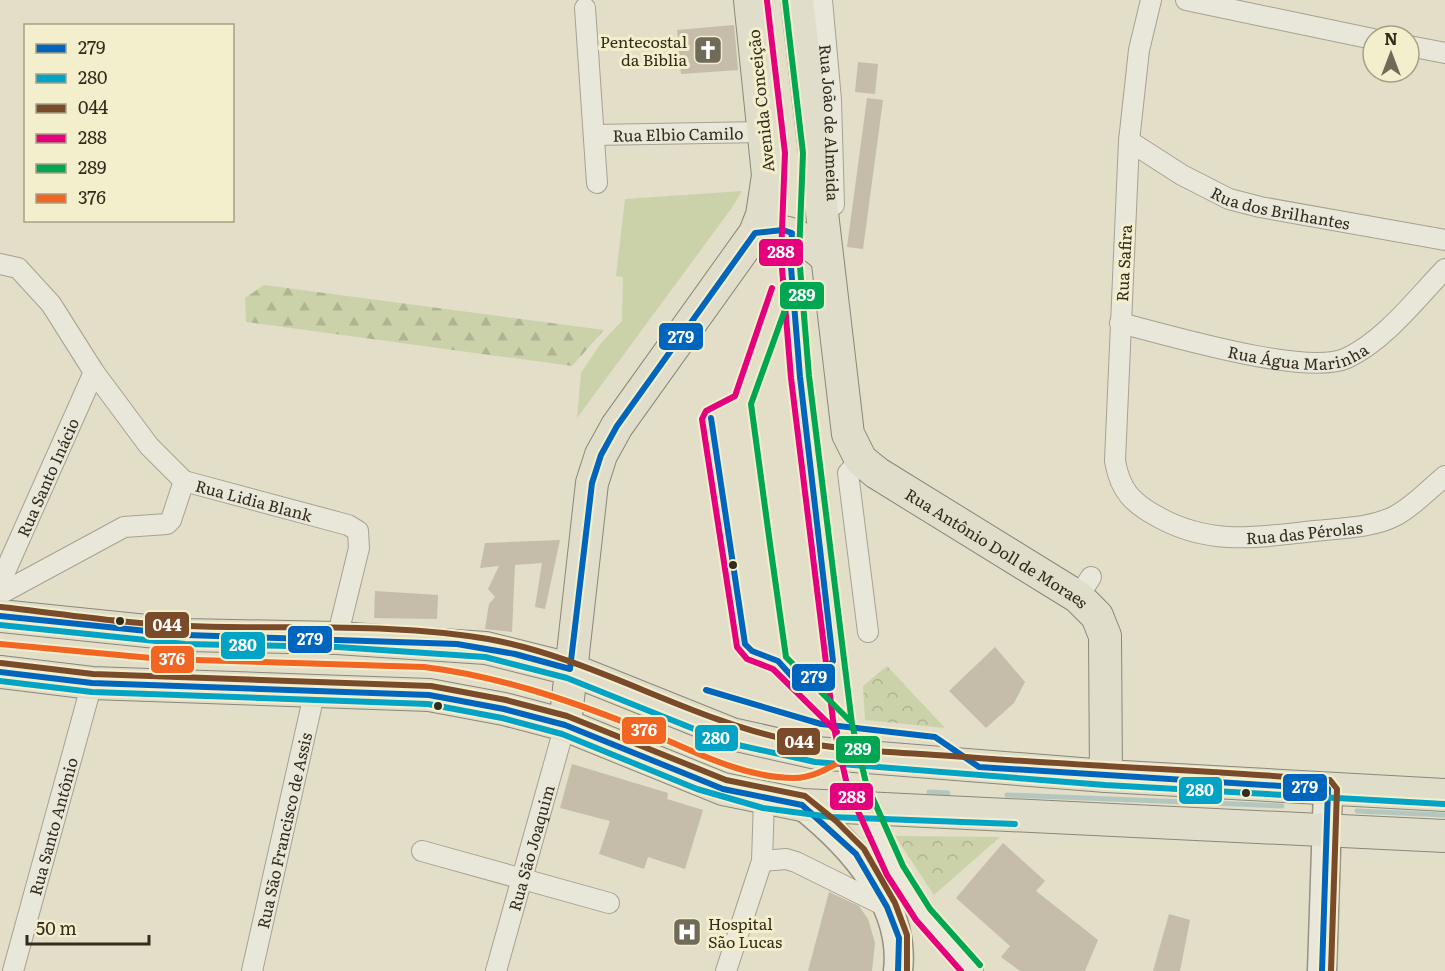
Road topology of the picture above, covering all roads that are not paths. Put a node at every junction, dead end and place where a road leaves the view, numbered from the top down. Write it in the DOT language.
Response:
graph roads {
  1 [pos="750,0"];
  2 [pos="797,0"];
  3 [pos="822,0"];
  4 [pos="1151,0"];
  5 [pos="1186,0"];
  6 [pos="1249,7"];
  7 [pos="585,8"];
  8 [pos="1361,36"];
  9 [pos="1421,48"];
  10 [pos="1445,53"];
  11 [pos="763,132"];
  12 [pos="594,135"];
  13 [pos="1129,141"];
  14 [pos="597,183"];
  15 [pos="769,232"];
  16 [pos="1445,240"];
  17 [pos="826,251"];
  18 [pos="0,264"];
  19 [pos="1445,269"];
  20 [pos="1120,323"];
  21 [pos="94,372"];
  22 [pos="861,460"];
  23 [pos="1445,476"];
  24 [pos="184,481"];
  25 [pos="1152,514"];
  26 [pos="0,583"];
  27 [pos="0,594"];
  28 [pos="0,616"];
  29 [pos="868,632"];
  30 [pos="337,638"];
  31 [pos="570,669"];
  32 [pos="0,672"];
  33 [pos="92,683"];
  34 [pos="315,690"];
  35 [pos="565,725"];
  36 [pos="1106,776"];
  37 [pos="1328,789"];
  38 [pos="1445,795"];
  39 [pos="764,799"];
  40 [pos="802,805"];
  41 [pos="866,809"];
  42 [pos="1326,831"];
  43 [pos="1445,836"];
  44 [pos="422,851"];
  45 [pos="762,861"];
  46 [pos="522,879"];
  47 [pos="609,903"];
  48 [pos="887,907"];
  49 [pos="13,971"];
  50 [pos="252,971"];
  51 [pos="496,971"];
  52 [pos="726,971"];
  53 [pos="898,971"];
  54 [pos="973,971"];
  55 [pos="1322,971"];
  1 -- 11 [label="main road, Avenida Conceição"];
  2 -- 17 [label="main road"];
  3 -- 17 [label="street, Rua João de Almeida"];
  4 -- 13 [label="street, Rua Safira"];
  5 -- 6 [label="street"];
  6 -- 8 [label="street"];
  7 -- 12 [label="street, Rua Elbio Camilo"];
  9 -- 10 [label="street"];
  11 -- 12 [label="street, Rua Elbio Camilo"];
  11 -- 15 [label="main road"];
  12 -- 14 [label="street, Rua Elbio Camilo"];
  13 -- 16 [label="street, Rua dos Brilhantes"];
  13 -- 20 [label="street, Rua Safira"];
  15 -- 17 [label="main road"];
  15 -- 31 [label="main road"];
  17 -- 22 [label="main road"];
  18 -- 21 [label="street, Rua Lidia Blank"];
  19 -- 20 [label="street, Rua Água Marinha"];
  20 -- 25 [label="street, Rua Safira"];
  21 -- 24 [label="street, Rua Lidia Blank"];
  21 -- 26 [label="street, Rua Santo Inácio"];
  22 -- 29 [label="street"];
  22 -- 36 [label="main road, Rua Antônio Doll de Moraes"];
  23 -- 25 [label="street, Rua das Pérolas"];
  24 -- 27 [label="street"];
  24 -- 30 [label="street, Rua Lidia Blank"];
  28 -- 30 [label="main road"];
  30 -- 31 [label="main road"];
  31 -- 35 [label="main road"];
  31 -- 36 [label="main road"];
  32 -- 33 [label="main road"];
  33 -- 34 [label="main road"];
  33 -- 49 [label="street, Rua Santo Antônio"];
  34 -- 35 [label="main road"];
  34 -- 50 [label="street, Rua São Francisco de Assis"];
  35 -- 39 [label="main road"];
  35 -- 46 [label="street, Rua São Joaquim"];
  36 -- 37 [label="main road"];
  37 -- 38 [label="main road"];
  37 -- 42 [label="main road"];
  39 -- 40 [label="main road"];
  39 -- 45 [label="street"];
  40 -- 41 [label="main road"];
  40 -- 48 [label="main road"];
  41 -- 42 [label="main road"];
  41 -- 54 [label="street"];
  42 -- 43 [label="main road"];
  42 -- 55 [label="main road"];
  44 -- 46 [label="street"];
  45 -- 48 [label="street"];
  45 -- 52 [label="street"];
  46 -- 47 [label="street"];
  46 -- 51 [label="street, Rua São Joaquim"];
  48 -- 53 [label="main road"];
}
